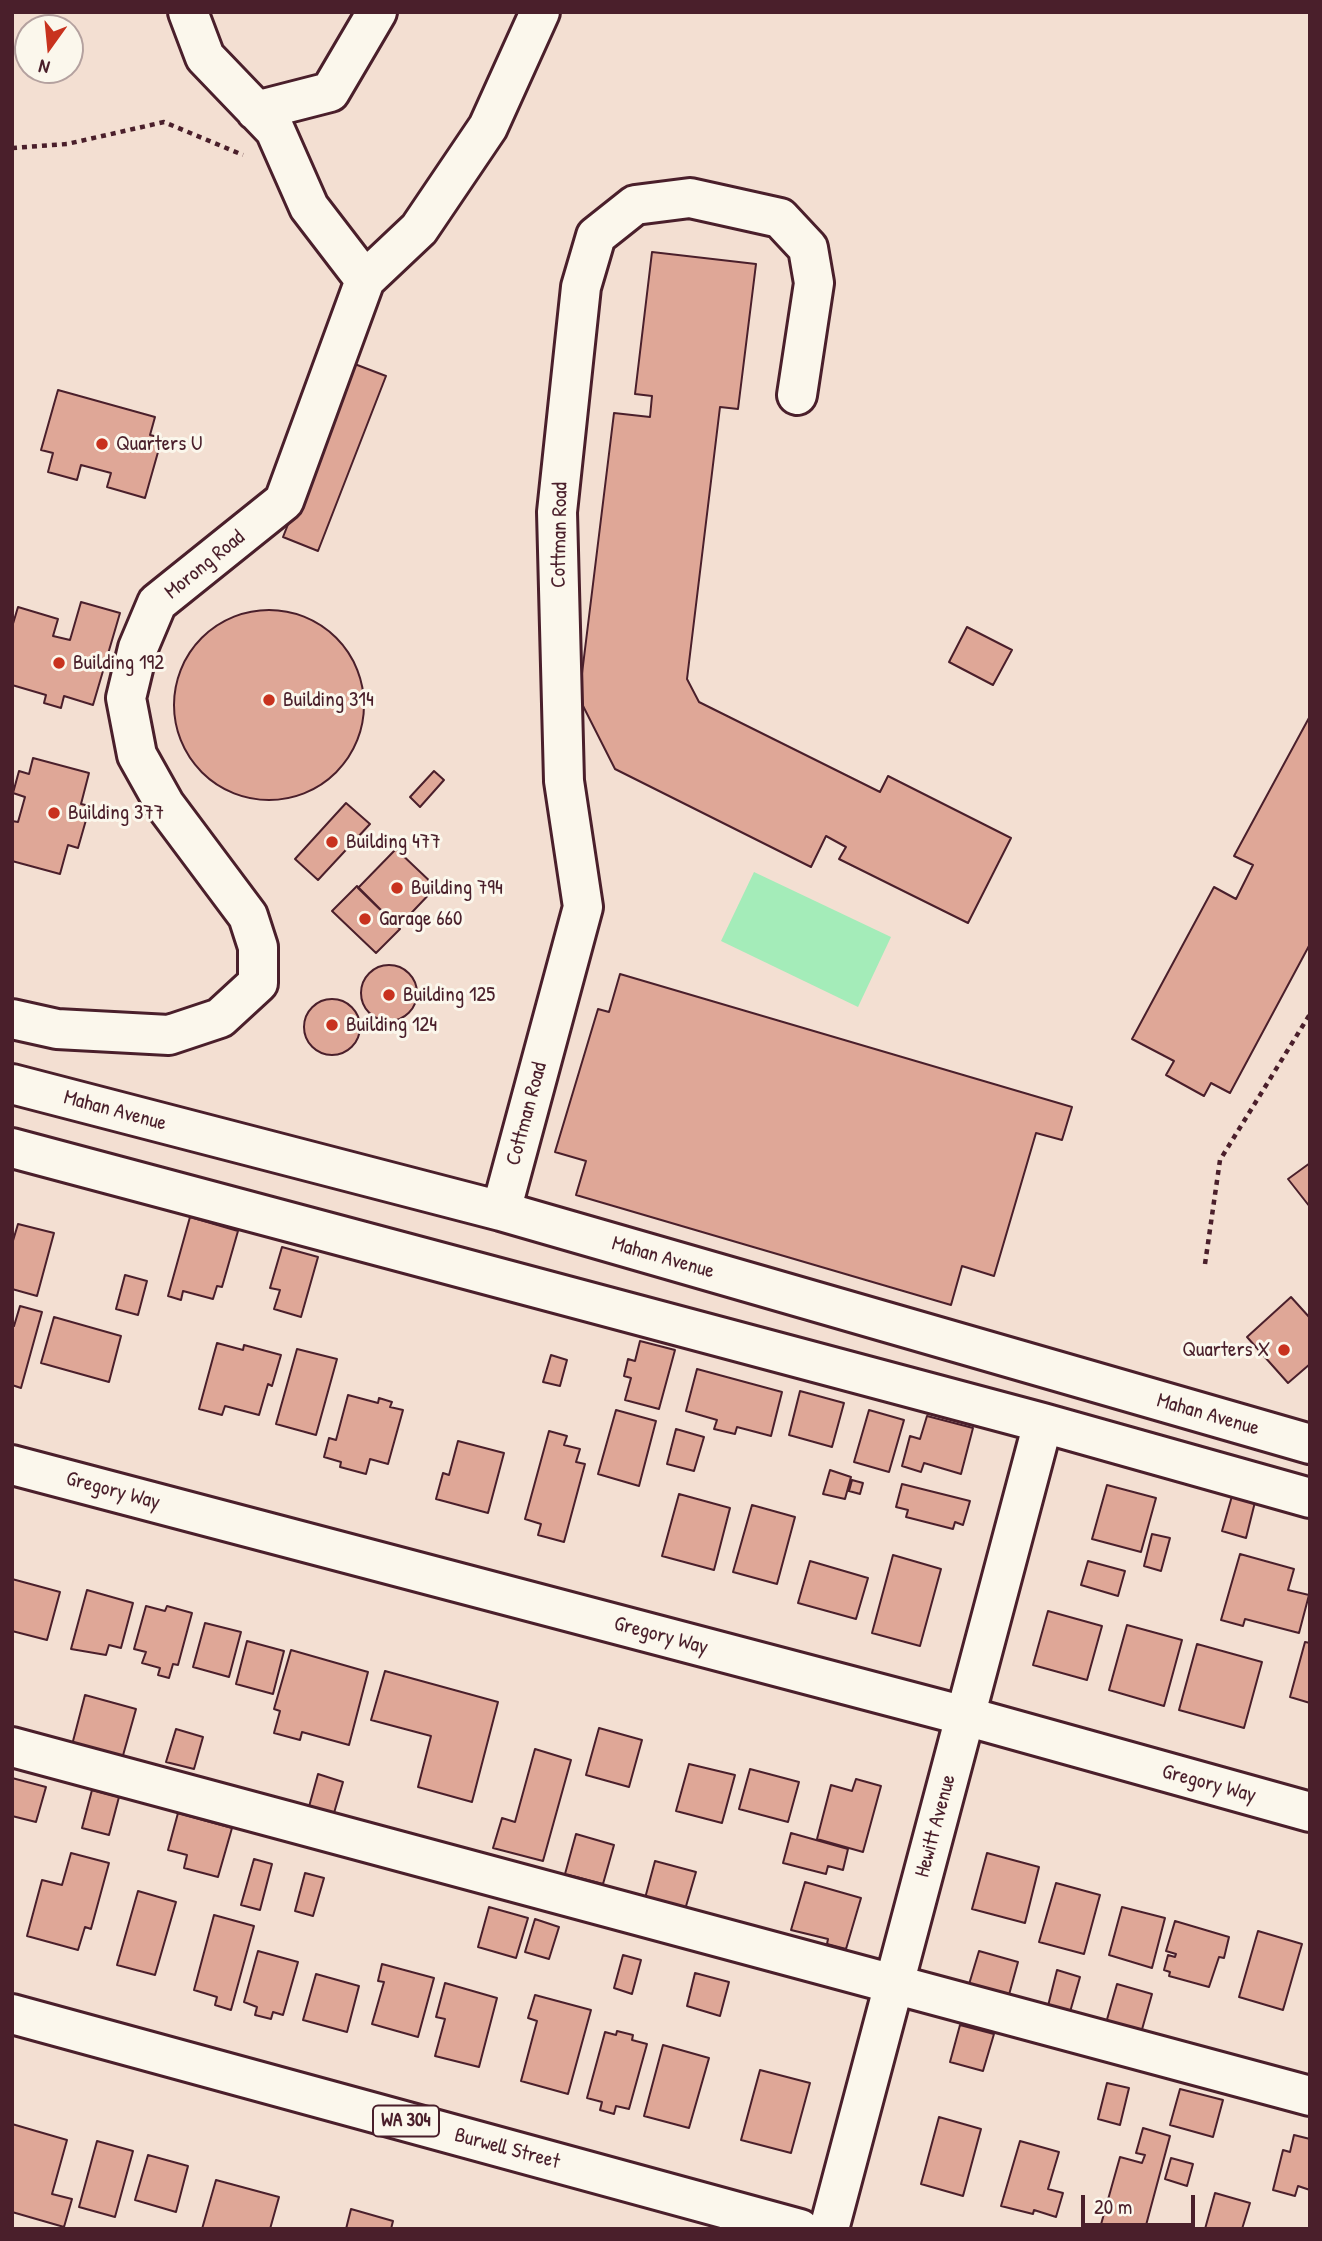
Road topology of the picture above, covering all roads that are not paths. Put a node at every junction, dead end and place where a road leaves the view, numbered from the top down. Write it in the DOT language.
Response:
graph roads {
  1 [pos="188,12"];
  2 [pos="377,12"];
  3 [pos="540,12"];
  4 [pos="256,111"];
  5 [pos="365,280"];
  6 [pos="797,395"];
  7 [pos="12,1019"];
  8 [pos="12,1084"];
  9 [pos="12,1148"];
  10 [pos="500,1211"];
  11 [pos="1044,1423"];
  12 [pos="1310,1444"];
  13 [pos="12,1465"];
  14 [pos="1310,1498"];
  15 [pos="965,1716"];
  16 [pos="12,1747"];
  17 [pos="1310,1812"];
  18 [pos="894,1983"];
  19 [pos="12,2014"];
  20 [pos="1310,2096"];
  21 [pos="800,2229"];
  22 [pos="829,2229"];
  1 -- 4 [label="main road"];
  2 -- 4 [label="main road"];
  3 -- 5 [label="main road"];
  4 -- 5 [label="main road"];
  5 -- 7 [label="main road, Morong Road"];
  6 -- 10 [label="main road, Cottman Road"];
  8 -- 10 [label="main road, Mahan Avenue"];
  9 -- 11 [label="main road"];
  10 -- 12 [label="main road, Mahan Avenue"];
  11 -- 14 [label="main road"];
  11 -- 15 [label="main road, Hewitt Avenue"];
  13 -- 15 [label="main road, Gregory Way"];
  15 -- 17 [label="main road, Gregory Way"];
  15 -- 18 [label="main road, Hewitt Avenue"];
  16 -- 18 [label="main road"];
  18 -- 20 [label="main road"];
  18 -- 22 [label="main road, Hewitt Avenue"];
  19 -- 21 [label="main road, Burwell Street / WA 304"];
}
